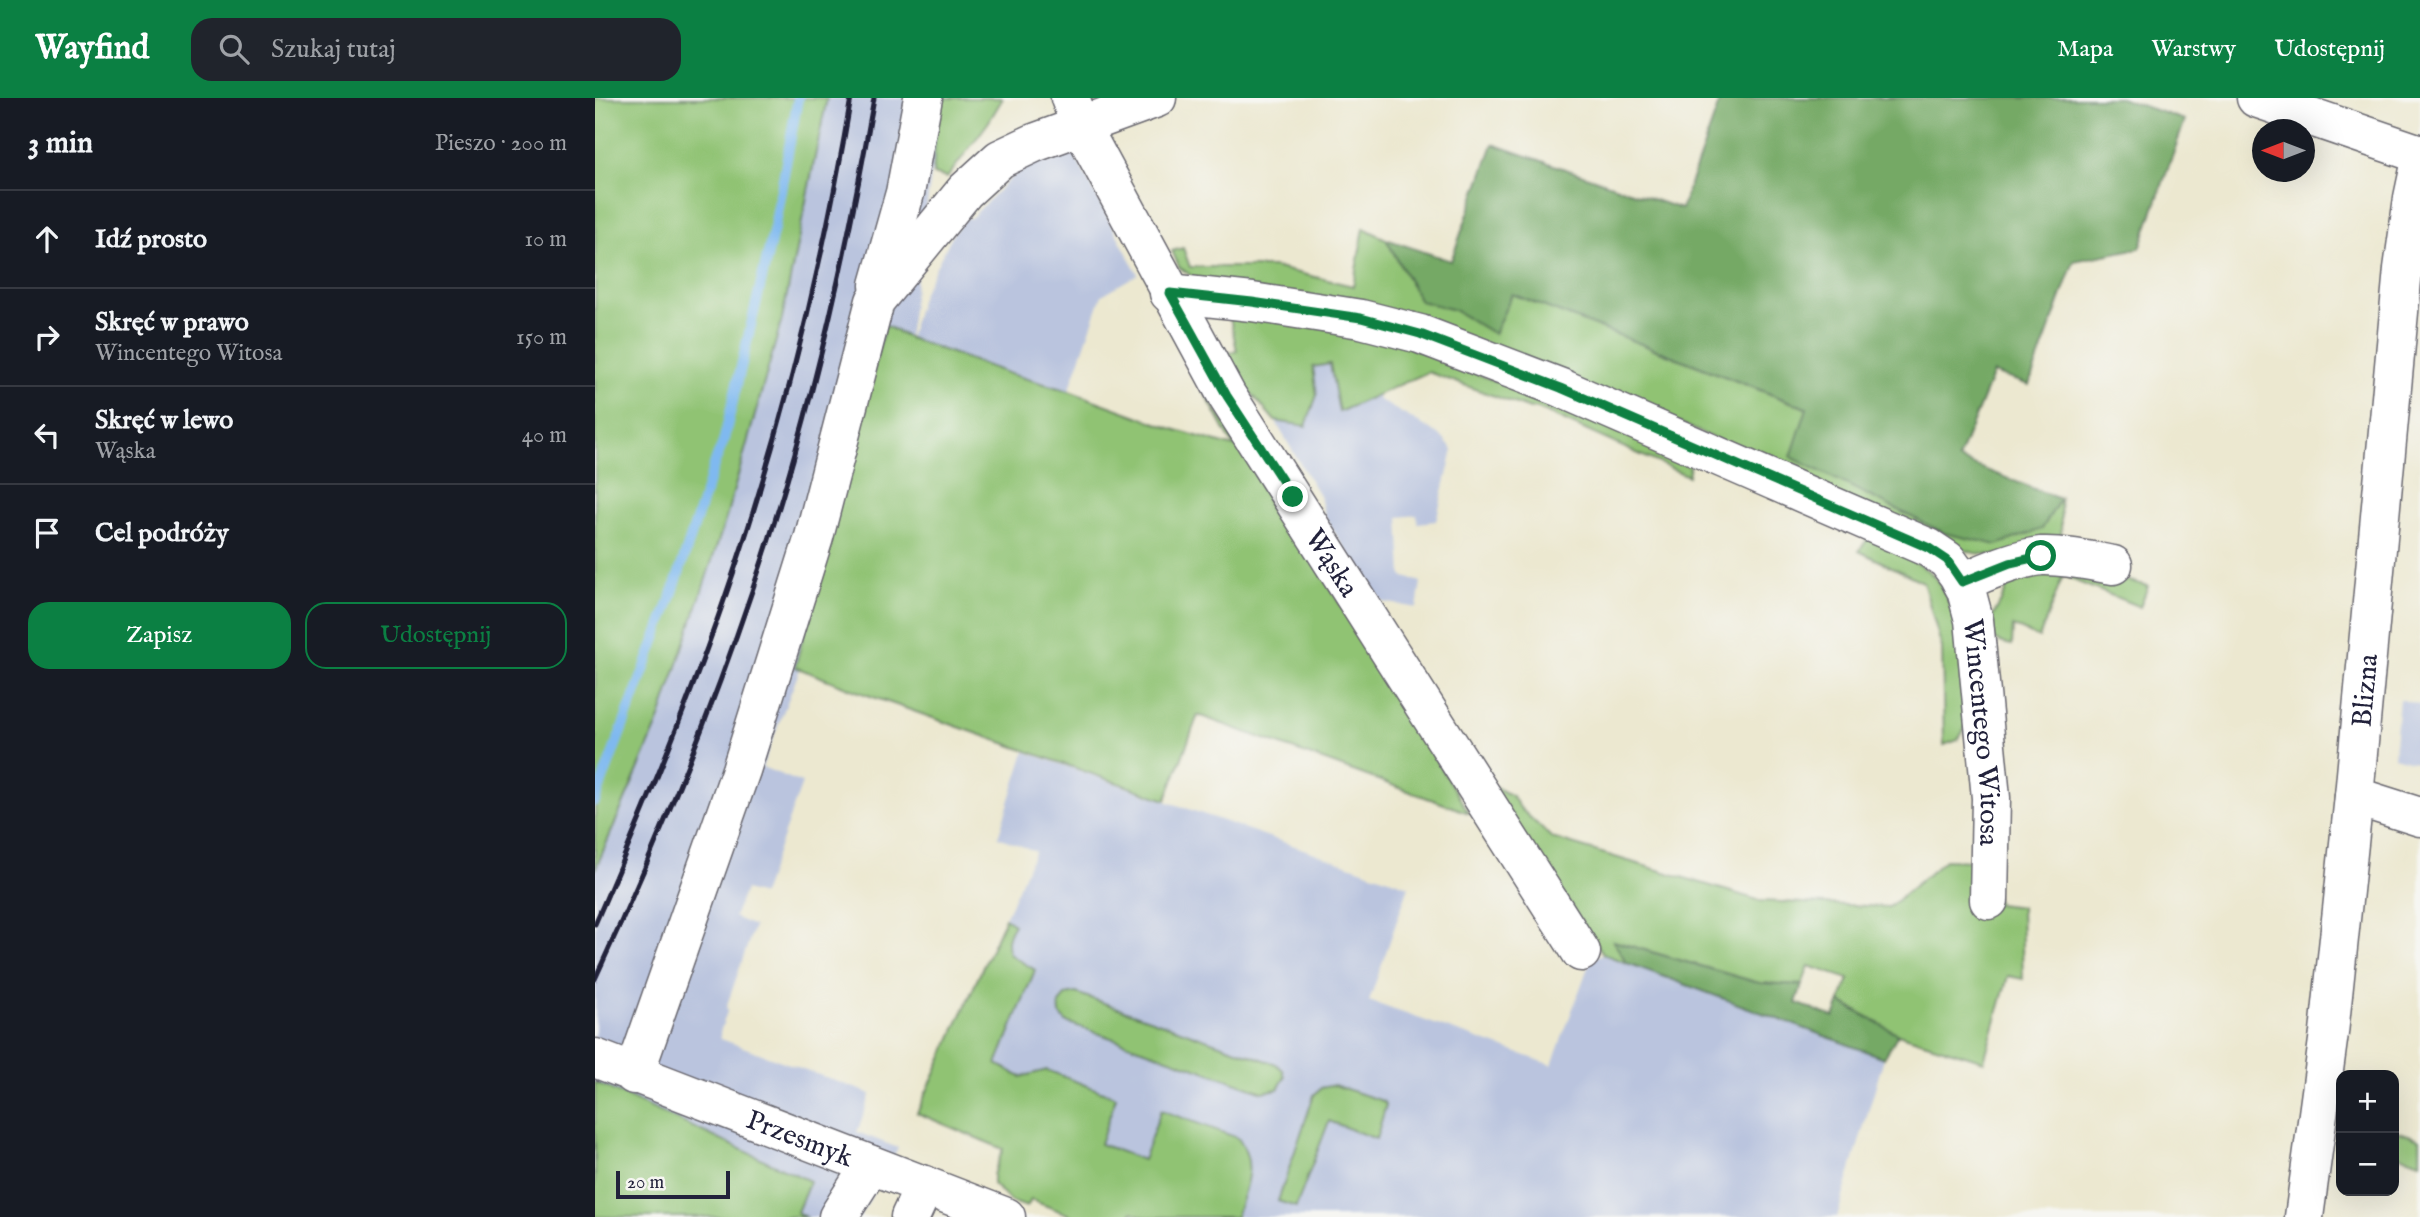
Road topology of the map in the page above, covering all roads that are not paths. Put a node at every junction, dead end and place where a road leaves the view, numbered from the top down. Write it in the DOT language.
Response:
graph roads {
  1 [pos="923,98"];
  2 [pos="1157,98"];
  3 [pos="2256,98"];
  4 [pos="1075,112"];
  5 [pos="2420,154"];
  6 [pos="2420,165"];
  7 [pos="1170,293"];
  8 [pos="875,301"];
  9 [pos="2113,565"];
  10 [pos="1962,582"];
  11 [pos="2354,796"];
  12 [pos="2420,817"];
  13 [pos="1989,900"];
  14 [pos="1581,952"];
  15 [pos="595,1058"];
  16 [pos="634,1075"];
  17 [pos="871,1165"];
  18 [pos="918,1201"];
  19 [pos="838,1217"];
  20 [pos="1006,1217"];
  21 [pos="2304,1217"];
  1 -- 8 [label="street"];
  2 -- 4 [label="street"];
  3 -- 5 [label="street"];
  4 -- 7 [label="street, Wąska"];
  4 -- 8 [label="street"];
  6 -- 11 [label="street, Blizna"];
  7 -- 10 [label="street, Wincentego Witosa"];
  7 -- 14 [label="street, Wąska"];
  8 -- 16 [label="street"];
  9 -- 10 [label="street"];
  10 -- 13 [label="street, Wincentego Witosa"];
  11 -- 12 [label="street"];
  11 -- 21 [label="street, Blizna"];
  15 -- 16 [label="street, Przesmyk"];
  16 -- 17 [label="street, Przesmyk"];
  17 -- 18 [label="street, Przesmyk"];
  17 -- 19 [label="street"];
  18 -- 20 [label="street, Przesmyk"];
}
